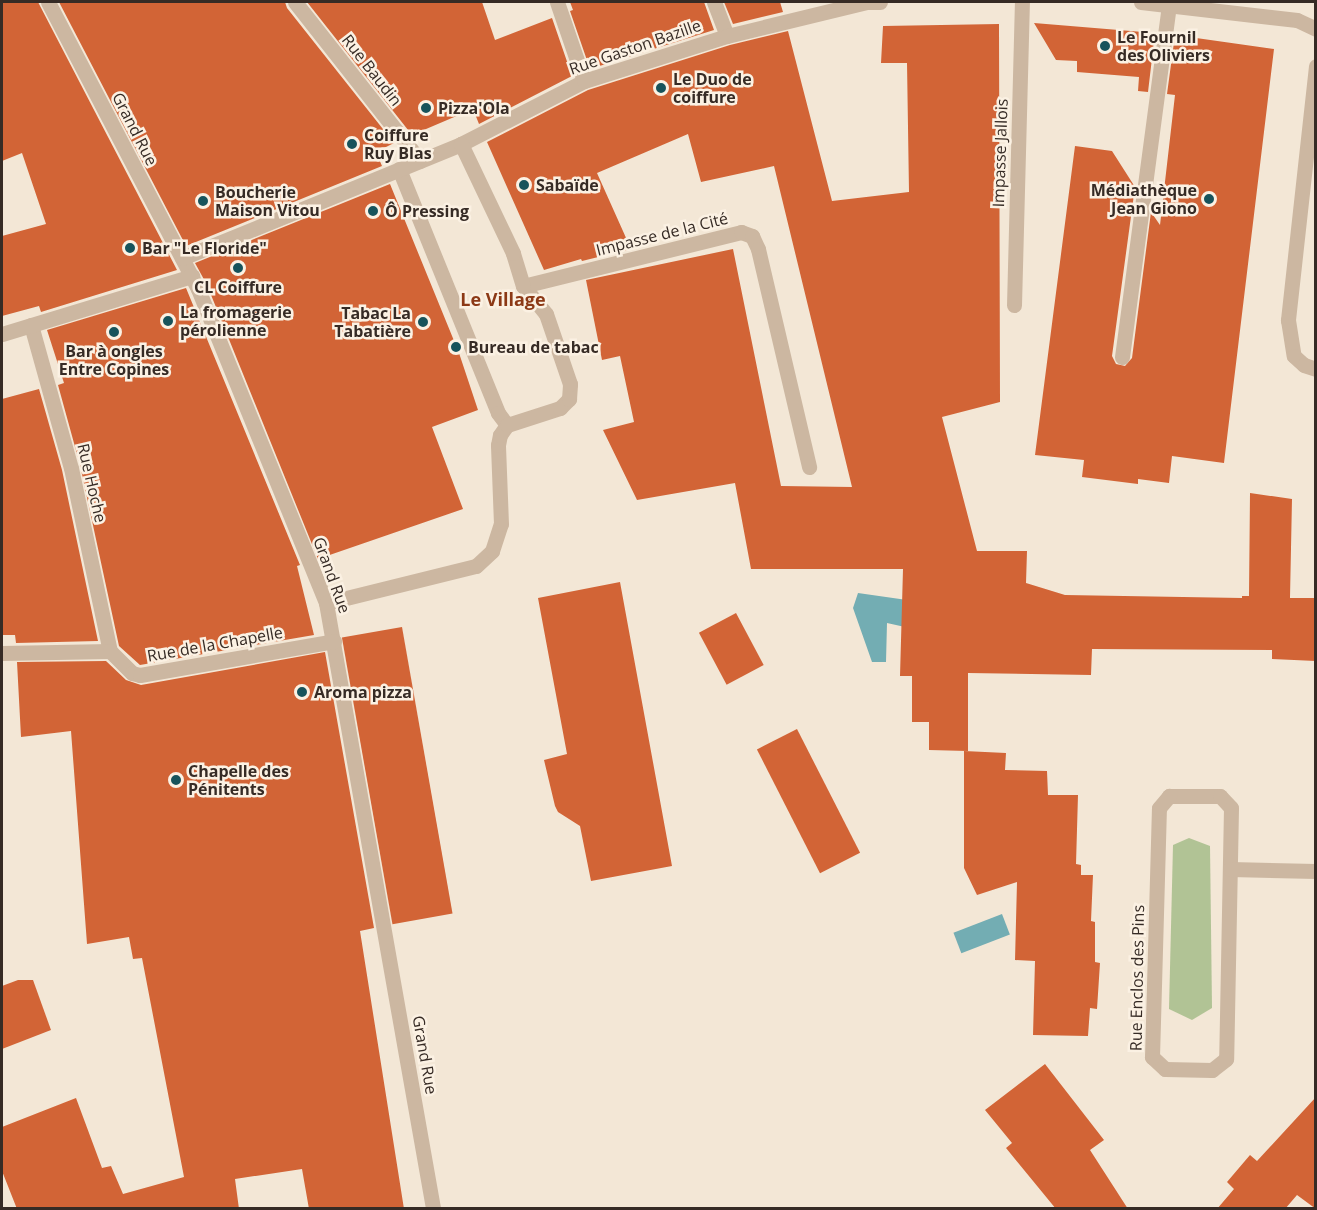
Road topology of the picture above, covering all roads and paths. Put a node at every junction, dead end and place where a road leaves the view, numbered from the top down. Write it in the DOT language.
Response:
graph roads {
  1 [pos="48,2"];
  2 [pos="295,2"];
  3 [pos="557,2"];
  4 [pos="714,2"];
  5 [pos="867,2"];
  6 [pos="880,2"];
  7 [pos="1022,2"];
  8 [pos="1141,2"];
  9 [pos="1169,5"];
  10 [pos="1316,29"];
  11 [pos="727,36"];
  12 [pos="1316,66"];
  13 [pos="585,81"];
  14 [pos="461,144"];
  15 [pos="420,161"];
  16 [pos="399,169"];
  17 [pos="182,258"];
  18 [pos="192,276"];
  19 [pos="523,286"];
  20 [pos="1014,305"];
  21 [pos="31,325"];
  22 [pos="2,334"];
  23 [pos="1122,357"];
  24 [pos="1316,369"];
  25 [pos="507,425"];
  26 [pos="809,467"];
  27 [pos="326,603"];
  28 [pos="334,641"];
  29 [pos="110,651"];
  30 [pos="2,653"];
  31 [pos="1230,869"];
  32 [pos="1316,871"];
  33 [pos="433,1209"];
  1 -- 17 [label="street, Grand Rue"];
  2 -- 15 [label="street, Rue Baudin"];
  3 -- 13 [label="street"];
  4 -- 11 [label="street"];
  5 -- 6 [label="street, Rue Gaston Bazille"];
  5 -- 11 [label="street, Rue Gaston Bazille"];
  7 -- 20 [label="street, Impasse Jallois"];
  8 -- 9 [label="street"];
  9 -- 10 [label="street"];
  9 -- 23 [label="street"];
  11 -- 13 [label="street, Rue Gaston Bazille"];
  12 -- 24 [label="street"];
  13 -- 14 [label="street, Rue Gaston Bazille"];
  14 -- 15 [label="street, Rue Gaston Bazille"];
  14 -- 19 [label="street"];
  15 -- 16 [label="street, Rue Gaston Bazille"];
  16 -- 17 [label="street, Rue Gaston Bazille"];
  16 -- 25 [label="street"];
  17 -- 18 [label="street, Grand Rue"];
  18 -- 21 [label="street"];
  18 -- 27 [label="street, Grand Rue"];
  19 -- 25 [label="street"];
  19 -- 26 [label="street, Impasse de la Cité"];
  21 -- 22 [label="street"];
  21 -- 29 [label="street, Rue Hoche"];
  25 -- 27 [label="street"];
  27 -- 28 [label="street, Grand Rue"];
  28 -- 29 [label="street, Rue de la Chapelle"];
  28 -- 33 [label="street, Grand Rue"];
  29 -- 30 [label="street"];
  31 -- 31 [label="street, Rue Enclos des Pins"];
  31 -- 32 [label="street"];
}
